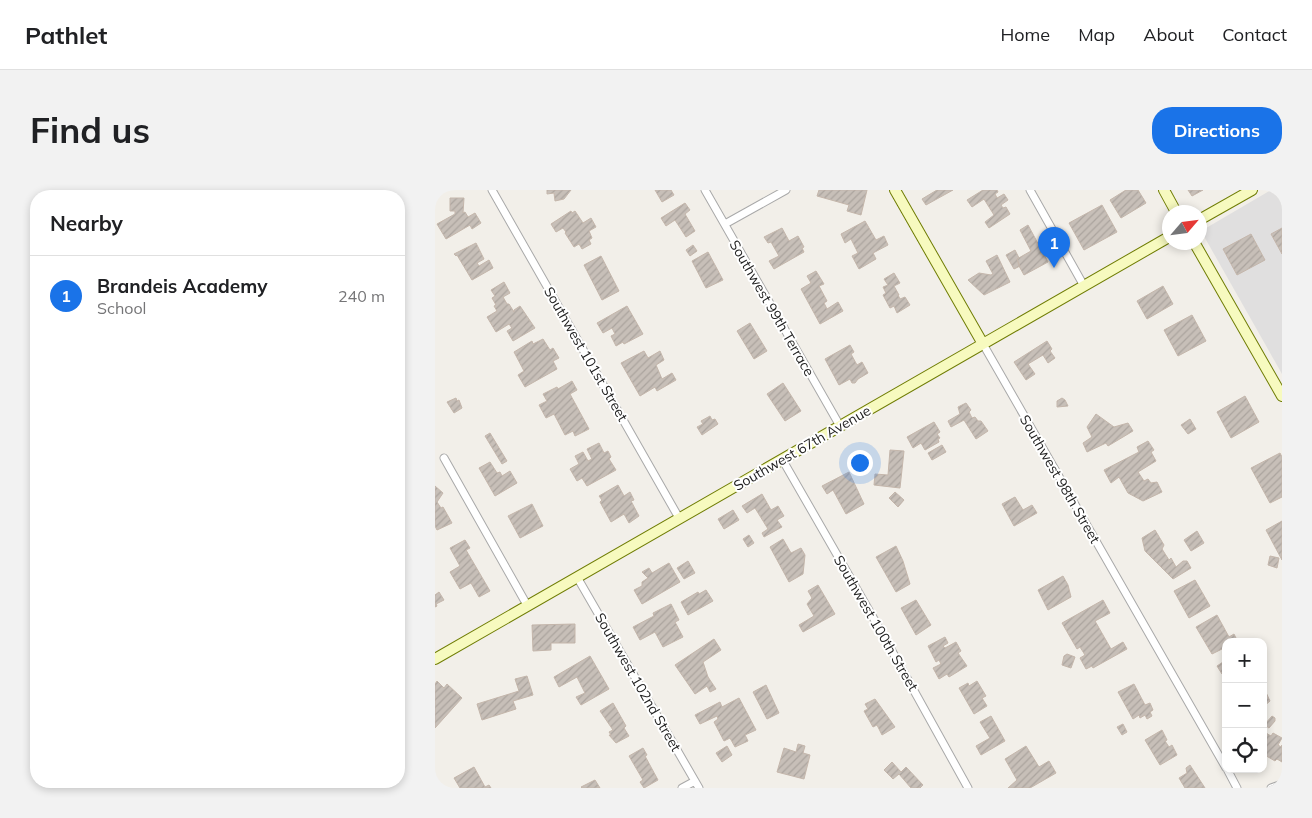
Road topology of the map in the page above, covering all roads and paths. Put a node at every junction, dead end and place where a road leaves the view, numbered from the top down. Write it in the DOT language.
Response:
graph roads {
  1 [pos="492,190"];
  2 [pos="705,190"];
  3 [pos="786,190"];
  4 [pos="895,190"];
  5 [pos="1030,190"];
  6 [pos="1163,190"];
  7 [pos="1252,190"];
  8 [pos="1172,205"];
  9 [pos="1207,215"];
  10 [pos="725,224"];
  11 [pos="1162,241"];
  12 [pos="1199,250"];
  13 [pos="1083,286"];
  14 [pos="983,344"];
  15 [pos="1282,396"];
  16 [pos="840,426"];
  17 [pos="444,458"];
  18 [pos="782,459"];
  19 [pos="679,518"];
  20 [pos="577,577"];
  21 [pos="527,605"];
  22 [pos="435,659"];
  23 [pos="1222,762"];
  24 [pos="1228,773"];
  25 [pos="1282,784"];
  26 [pos="697,786"];
  27 [pos="682,788"];
  28 [pos="968,788"];
  29 [pos="1237,788"];
  30 [pos="1271,788"];
  1 -- 19 [label="street, Southwest 101st Street"];
  2 -- 10 [label="street, Southwest 99th Terrace"];
  3 -- 10 [label="street"];
  4 -- 14 [label="main road, Southwest 98th Street"];
  5 -- 13 [label="street"];
  6 -- 8 [label="main road"];
  7 -- 9 [label="main road"];
  10 -- 16 [label="street, Southwest 99th Terrace"];
  11 -- 13 [label="main road, Southwest 67th Avenue"];
  12 -- 15 [label="main road"];
  13 -- 14 [label="main road, Southwest 67th Avenue"];
  14 -- 16 [label="main road, Southwest 67th Avenue"];
  14 -- 23 [label="street, Southwest 98th Street"];
  16 -- 18 [label="main road, Southwest 67th Avenue"];
  17 -- 21 [label="street"];
  18 -- 19 [label="main road, Southwest 67th Avenue"];
  18 -- 28 [label="street, Southwest 100th Street"];
  19 -- 20 [label="main road, Southwest 67th Avenue"];
  20 -- 21 [label="main road, Southwest 67th Avenue"];
  20 -- 26 [label="street, Southwest 102nd Street"];
  21 -- 22 [label="main road, Southwest 67th Avenue"];
  24 -- 29 [label="street, Southwest 98th Street"];
  25 -- 30 [label="street"];
  26 -- 27 [label="street"];
}
